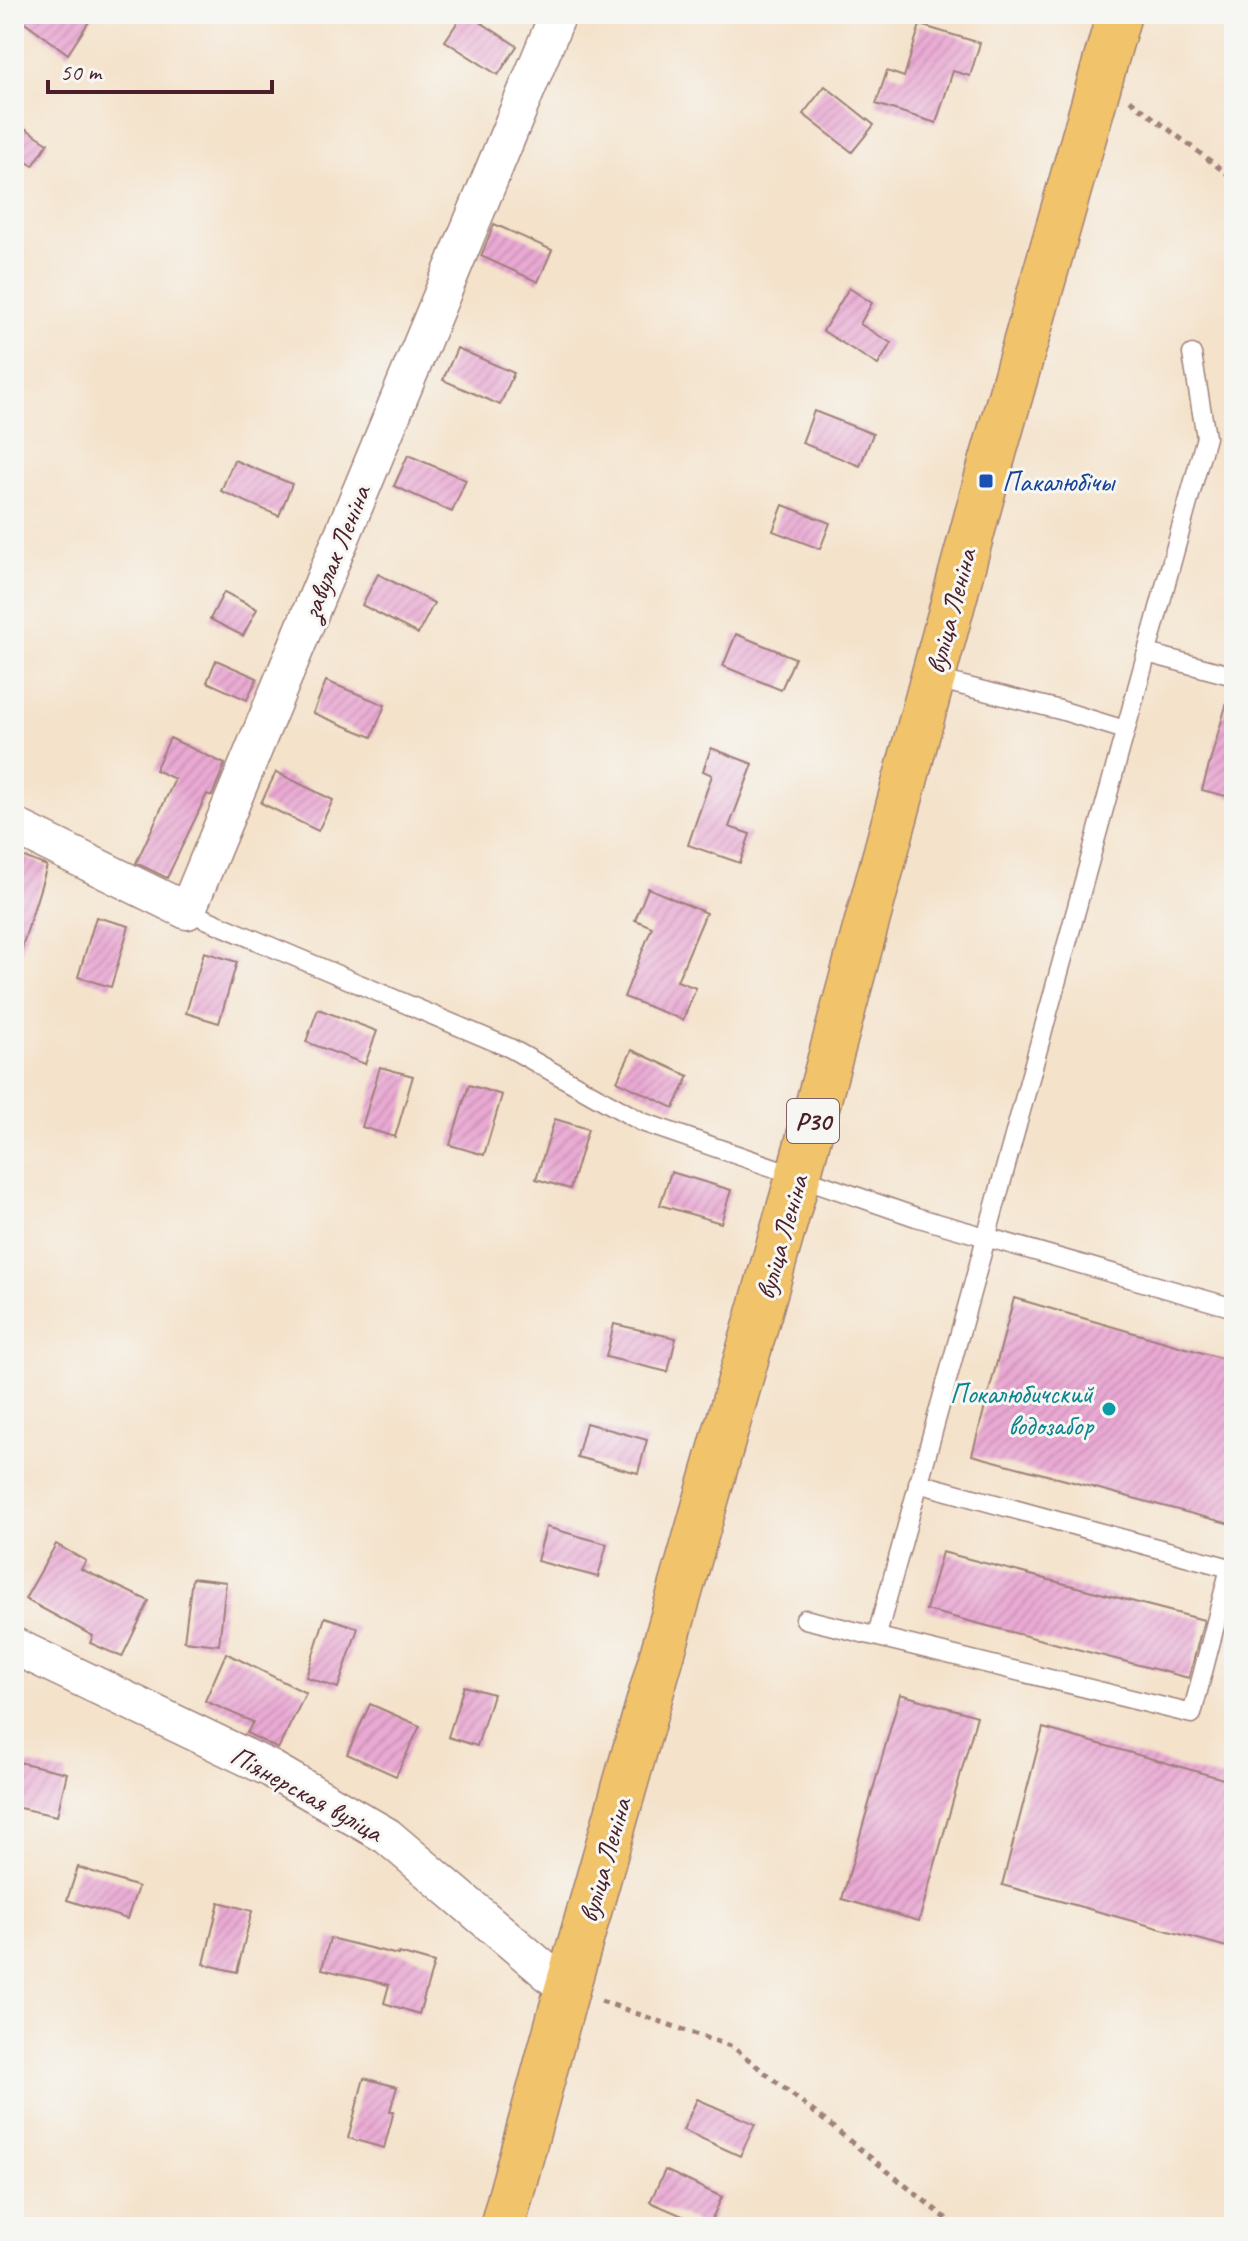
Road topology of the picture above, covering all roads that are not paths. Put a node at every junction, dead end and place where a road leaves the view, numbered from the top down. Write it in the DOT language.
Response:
graph roads {
  1 [pos="558,14"];
  2 [pos="1119,14"];
  3 [pos="1192,354"];
  4 [pos="1147,653"];
  5 [pos="1234,676"];
  6 [pos="932,678"];
  7 [pos="1125,730"];
  8 [pos="14,826"];
  9 [pos="187,911"];
  10 [pos="798,1177"];
  11 [pos="986,1237"];
  12 [pos="1234,1308"];
  13 [pos="918,1483"];
  14 [pos="805,1619"];
  15 [pos="877,1635"];
  16 [pos="14,1646"];
  17 [pos="567,1989"];
  18 [pos="502,2227"];
  1 -- 9 [label="street, завулак Леніна"];
  2 -- 6 [label="main road, вуліца Леніна / Р30"];
  3 -- 4 [label="lane"];
  4 -- 5 [label="lane"];
  4 -- 7 [label="lane"];
  6 -- 7 [label="lane"];
  6 -- 10 [label="main road, вуліца Леніна / Р30"];
  7 -- 11 [label="lane"];
  8 -- 9 [label="street"];
  9 -- 10 [label="lane"];
  10 -- 11 [label="lane"];
  10 -- 17 [label="main road, вуліца Леніна / Р30"];
  11 -- 12 [label="lane"];
  11 -- 13 [label="lane"];
  13 -- 15 [label="lane"];
  13 -- 15 [label="lane"];
  14 -- 15 [label="lane"];
  16 -- 17 [label="street, Піянерская вуліца"];
  17 -- 18 [label="main road, вуліца Леніна / Р30"];
}
